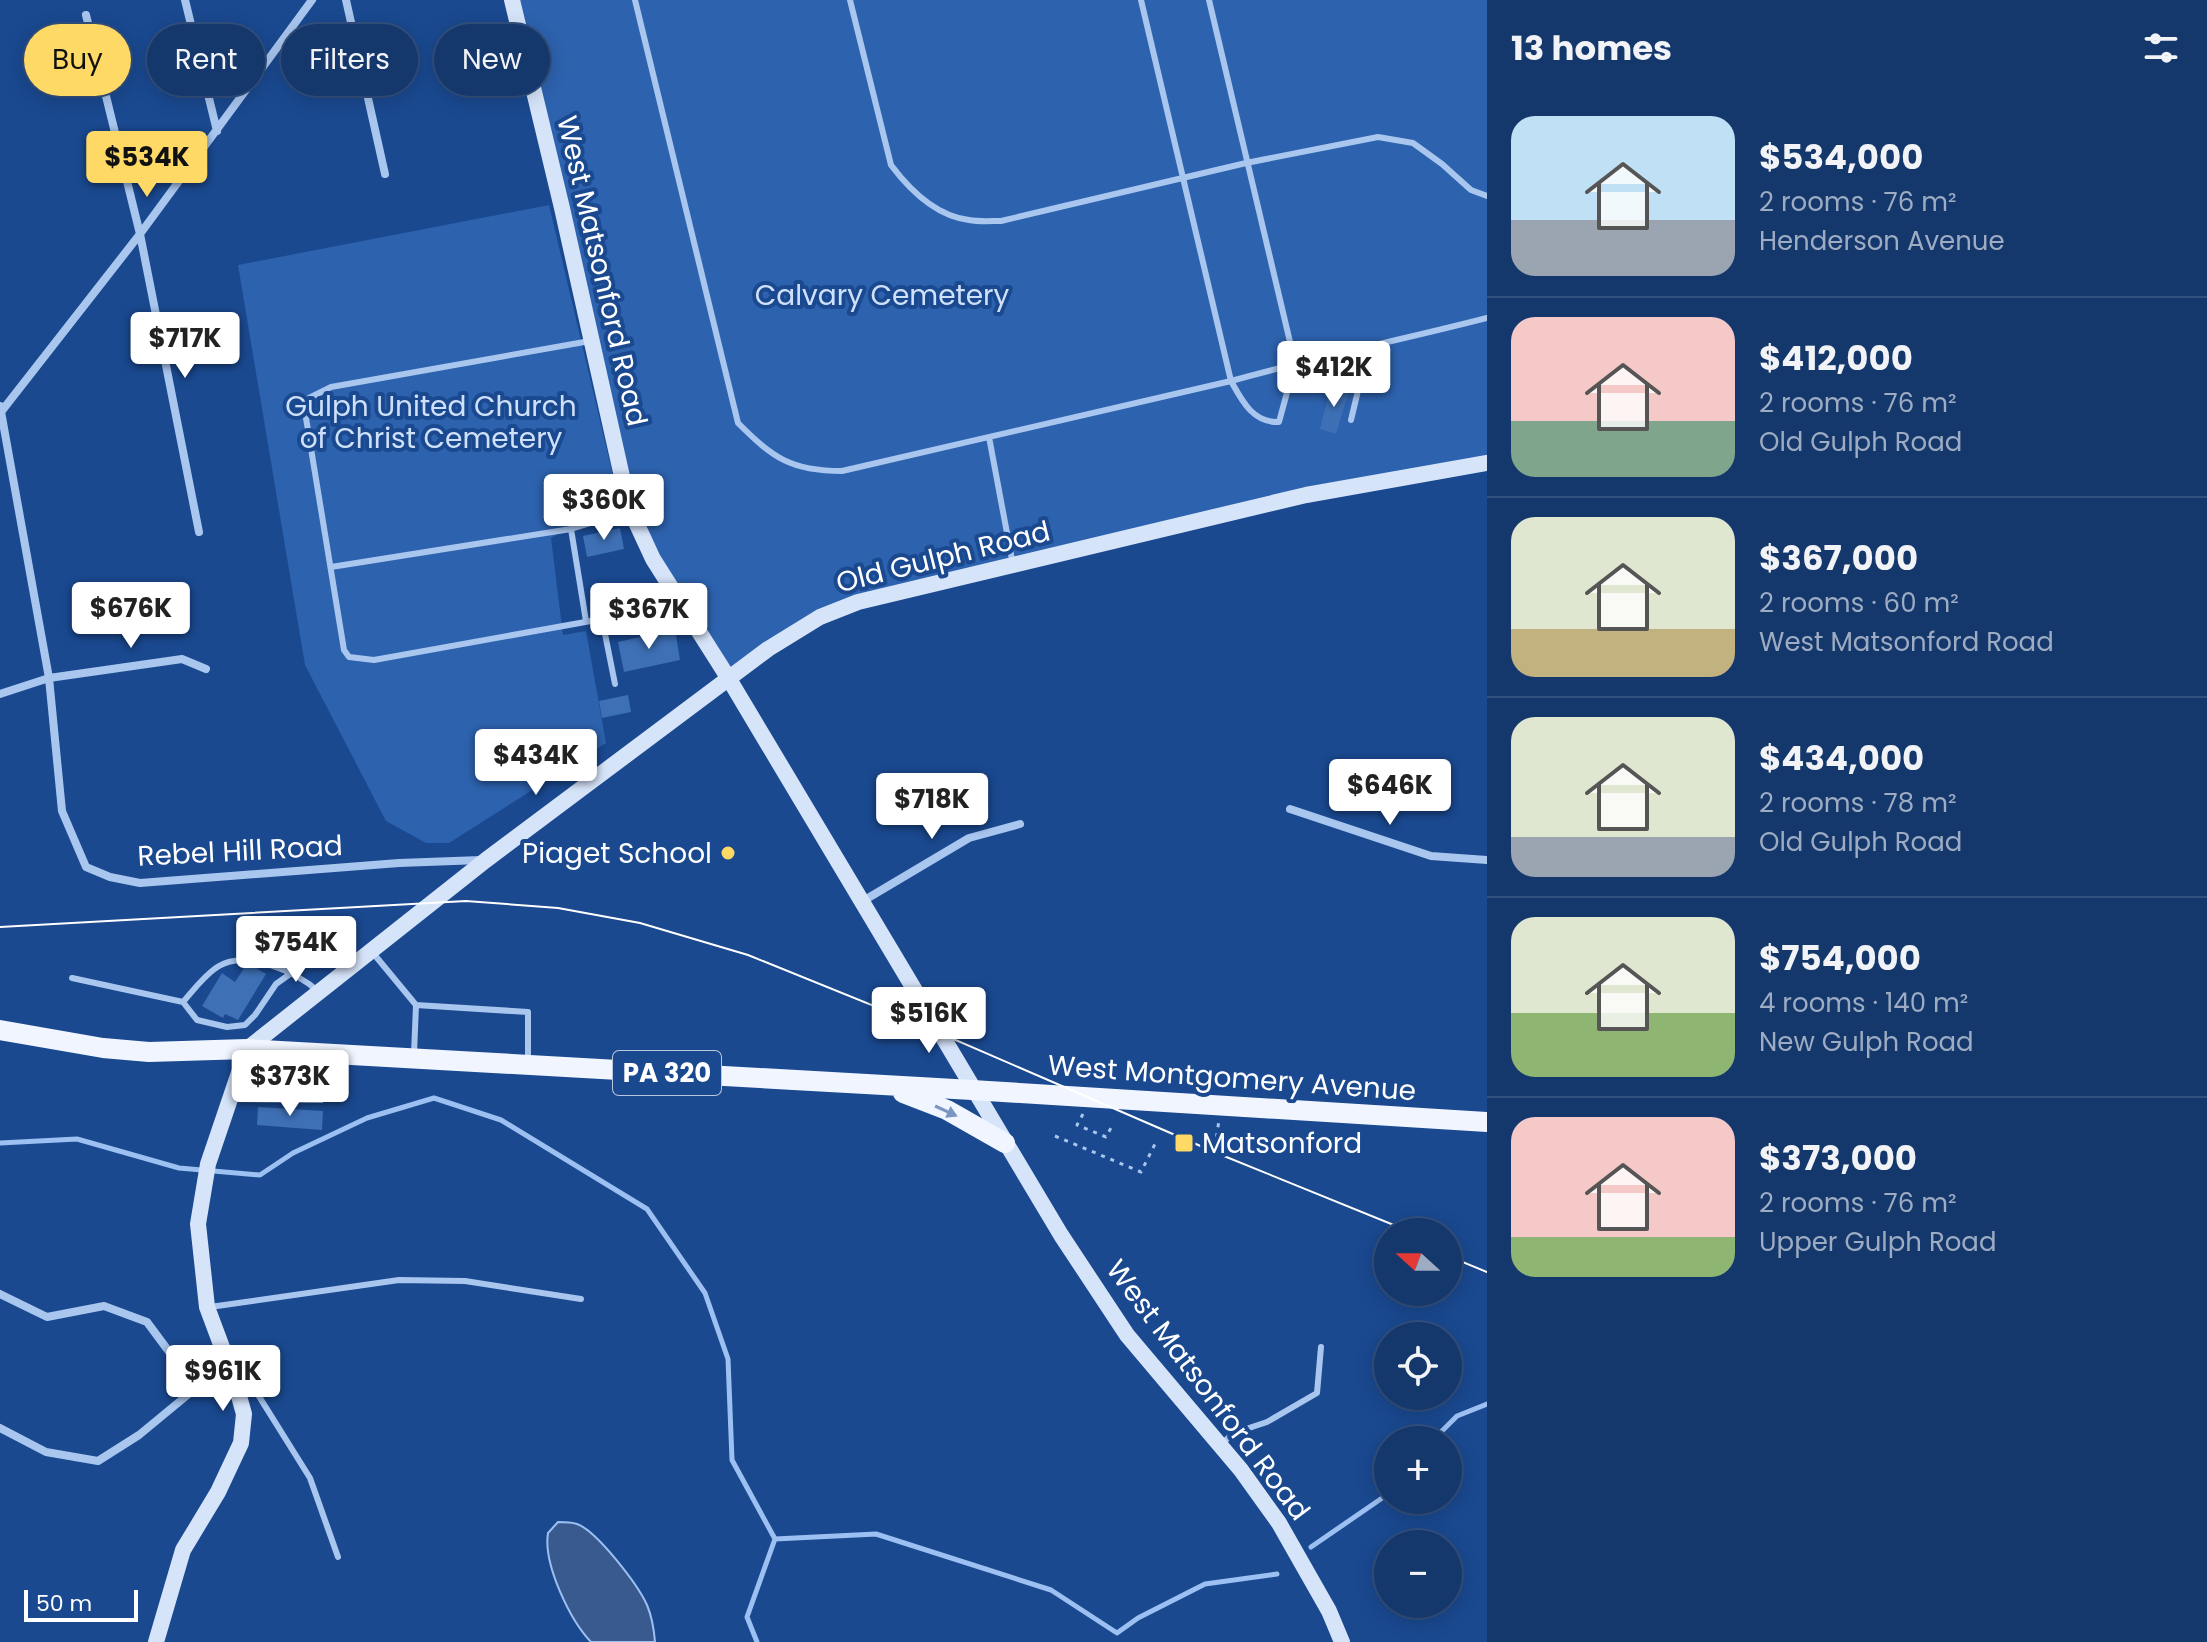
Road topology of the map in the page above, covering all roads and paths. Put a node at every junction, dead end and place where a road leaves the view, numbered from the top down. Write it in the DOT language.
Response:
graph roads {
  1 [pos="185,0"];
  2 [pos="312,0"];
  3 [pos="346,0"];
  4 [pos="512,0"];
  5 [pos="635,0"];
  6 [pos="850,0"];
  7 [pos="1141,0"];
  8 [pos="1209,0"];
  9 [pos="86,15"];
  10 [pos="217,131"];
  11 [pos="1246,163"];
  12 [pos="385,174"];
  13 [pos="1183,177"];
  14 [pos="1487,196"];
  15 [pos="140,234"];
  16 [pos="1487,318"];
  17 [pos="591,341"];
  18 [pos="1362,350"];
  19 [pos="1295,363"];
  20 [pos="1231,381"];
  21 [pos="1,409"];
  22 [pos="1351,420"];
  23 [pos="989,437"];
  24 [pos="1487,463"];
  25 [pos="634,518"];
  26 [pos="571,529"];
  27 [pos="199,532"];
  28 [pos="1013,565"];
  29 [pos="331,567"];
  30 [pos="586,621"];
  31 [pos="206,669"];
  32 [pos="49,678"];
  33 [pos="729,679"];
  34 [pos="615,684"];
  35 [pos="0,694"];
  36 [pos="1290,809"];
  37 [pos="1020,824"];
  38 [pos="486,860"];
  39 [pos="1487,860"];
  40 [pos="863,901"];
  41 [pos="371,950"];
  42 [pos="290,974"];
  43 [pos="72,978"];
  44 [pos="319,992"];
  45 [pos="183,1002"];
  46 [pos="416,1005"];
  47 [pos="0,1030"];
  48 [pos="247,1049"];
  49 [pos="324,1053"];
  50 [pos="414,1059"];
  51 [pos="528,1065"];
  52 [pos="884,1086"];
  53 [pos="974,1091"];
  54 [pos="228,1099"];
  55 [pos="1487,1122"];
  56 [pos="1219,1124"];
  57 [pos="1077,1125"];
  58 [pos="1112,1126"];
  59 [pos="1055,1136"];
  60 [pos="1005,1143"];
  61 [pos="1155,1144"];
  62 [pos="1215,1147"];
  63 [pos="0,1294"];
  64 [pos="581,1299"];
  65 [pos="207,1307"];
  66 [pos="1321,1347"];
  67 [pos="235,1382"];
  68 [pos="196,1388"];
  69 [pos="0,1428"];
  70 [pos="1220,1445"];
  71 [pos="338,1557"];
  72 [pos="156,1642"];
  73 [pos="1342,1642"];
  1 -- 10 [label="street"];
  2 -- 10 [label="street"];
  3 -- 12 [label="street"];
  4 -- 17 [label="street, West Matsonford Road"];
  5 -- 23 [label="lane"];
  6 -- 13 [label="lane"];
  7 -- 13 [label="lane"];
  8 -- 11 [label="lane"];
  9 -- 15 [label="street"];
  10 -- 15 [label="street"];
  11 -- 13 [label="lane"];
  11 -- 14 [label="lane"];
  11 -- 19 [label="lane"];
  13 -- 20 [label="lane"];
  15 -- 21 [label="street"];
  15 -- 27 [label="street"];
  16 -- 18 [label="lane"];
  17 -- 25 [label="street, West Matsonford Road"];
  17 -- 29 [label="lane"];
  18 -- 19 [label="lane"];
  18 -- 22 [label="lane"];
  19 -- 20 [label="lane"];
  19 -- 20 [label="lane"];
  20 -- 23 [label="lane"];
  21 -- 32 [label="street, Rebel Hill Road"];
  23 -- 28 [label="lane"];
  24 -- 28 [label="street, Old Gulph Road"];
  25 -- 26 [label="lane"];
  25 -- 33 [label="street, West Matsonford Road"];
  26 -- 29 [label="lane"];
  26 -- 30 [label="lane"];
  28 -- 33 [label="street, Old Gulph Road"];
  29 -- 30 [label="lane"];
  30 -- 34 [label="lane"];
  31 -- 32 [label="street"];
  32 -- 35 [label="street"];
  32 -- 38 [label="street, Rebel Hill Road"];
  33 -- 38 [label="street, Old Gulph Road"];
  33 -- 40 [label="street, West Matsonford Road"];
  36 -- 39 [label="street"];
  37 -- 40 [label="street"];
  38 -- 41 [label="street, Old Gulph Road"];
  40 -- 53 [label="street, West Matsonford Road"];
  41 -- 44 [label="street, Old Gulph Road"];
  41 -- 46 [label="lane"];
  42 -- 44 [label="lane"];
  42 -- 45 [label="lane"];
  42 -- 45 [label="lane"];
  43 -- 45 [label="lane"];
  44 -- 48 [label="street, Old Gulph Road"];
  46 -- 50 [label="lane"];
  46 -- 51 [label="lane"];
  47 -- 48 [label="main road, PA 320"];
  48 -- 49 [label="main road, PA 320"];
  48 -- 54 [label="street"];
  49 -- 50 [label="main road, PA 320"];
  49 -- 54 [label="lane"];
  50 -- 51 [label="main road, PA 320"];
  51 -- 52 [label="main road, PA 320"];
  52 -- 53 [label="main road, PA 320"];
  52 -- 60 [label="main road, one-way"];
  53 -- 55 [label="main road, West Montgomery Avenue / PA 320"];
  53 -- 60 [label="street, West Matsonford Road"];
  54 -- 65 [label="street"];
  56 -- 62 [label="path"];
  57 -- 58 [label="path"];
  59 -- 61 [label="path"];
  60 -- 70 [label="street, West Matsonford Road"];
  63 -- 68 [label="street"];
  64 -- 65 [label="lane"];
  65 -- 67 [label="street"];
  66 -- 70 [label="lane"];
  67 -- 68 [label="street"];
  67 -- 71 [label="lane"];
  67 -- 72 [label="street"];
  68 -- 69 [label="street"];
  70 -- 73 [label="street, West Matsonford Road"];
}
